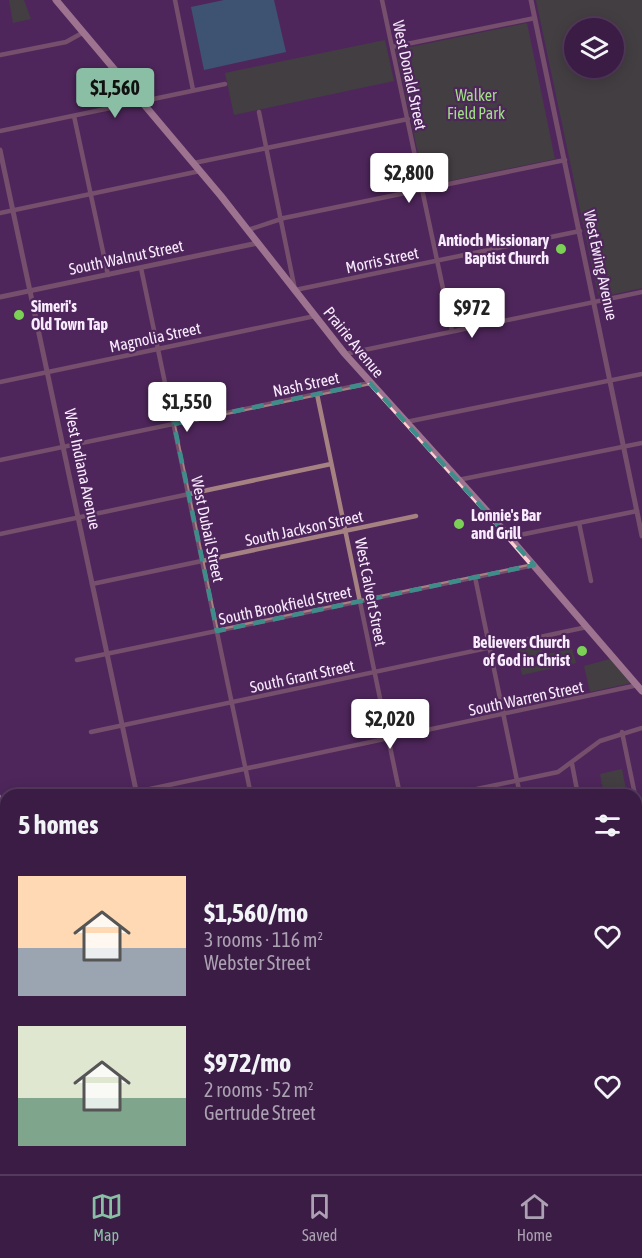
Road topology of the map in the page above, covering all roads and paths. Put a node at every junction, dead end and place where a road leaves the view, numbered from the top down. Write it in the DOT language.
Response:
graph roads {
  1 [pos="56,0"];
  2 [pos="175,0"];
  3 [pos="382,0"];
  4 [pos="531,0"];
  5 [pos="535,18"];
  6 [pos="85,32"];
  7 [pos="392,47"];
  8 [pos="0,55"];
  9 [pos="225,84"];
  10 [pos="194,90"];
  11 [pos="142,101"];
  12 [pos="259,112"];
  13 [pos="74,116"];
  14 [pos="408,119"];
  15 [pos="0,131"];
  16 [pos="267,148"];
  17 [pos="0,150"];
  18 [pos="565,160"];
  19 [pos="194,164"];
  20 [pos="200,171"];
  21 [pos="422,190"];
  22 [pos="91,194"];
  23 [pos="14,210"];
  24 [pos="0,213"];
  25 [pos="281,219"];
  26 [pos="248,230"];
  27 [pos="580,231"];
  28 [pos="258,243"];
  29 [pos="437,261"];
  30 [pos="141,268"];
  31 [pos="108,275"];
  32 [pos="295,290"];
  33 [pos="31,291"];
  34 [pos="642,292"];
  35 [pos="0,297"];
  36 [pos="595,302"];
  37 [pos="315,316"];
  38 [pos="452,331"];
  39 [pos="158,349"];
  40 [pos="345,354"];
  41 [pos="48,372"];
  42 [pos="642,374"];
  43 [pos="610,380"];
  44 [pos="0,382"];
  45 [pos="370,383"];
  46 [pos="317,394"];
  47 [pos="406,422"];
  48 [pos="174,424"];
  49 [pos="642,443"];
  50 [pos="624,446"];
  51 [pos="64,447"];
  52 [pos="0,460"];
  53 [pos="331,464"];
  54 [pos="458,480"];
  55 [pos="189,494"];
  56 [pos="637,511"];
  57 [pos="416,516"];
  58 [pos="79,517"];
  59 [pos="640,517"];
  60 [pos="579,523"];
  61 [pos="345,531"];
  62 [pos="0,534"];
  63 [pos="642,536"];
  64 [pos="510,537"];
  65 [pos="203,561"];
  66 [pos="534,565"];
  67 [pos="476,577"];
  68 [pos="591,581"];
  69 [pos="92,584"];
  70 [pos="360,601"];
  71 [pos="588,627"];
  72 [pos="217,631"];
  73 [pos="489,649"];
  74 [pos="107,654"];
  75 [pos="76,660"];
  76 [pos="374,673"];
  77 [pos="640,688"];
  78 [pos="232,703"];
  79 [pos="504,715"];
  80 [pos="122,726"];
  81 [pos="642,728"];
  82 [pos="91,732"];
  83 [pos="622,732"];
  84 [pos="388,739"];
  85 [pos="572,764"];
  86 [pos="246,769"];
  87 [pos="517,781"];
  88 [pos="135,789"];
  89 [pos="154,789"];
  90 [pos="250,789"];
  91 [pos="399,789"];
  92 [pos="478,789"];
  93 [pos="519,789"];
  94 [pos="577,789"];
  95 [pos="634,789"];
  1 -- 6 [label="main road, Prairie Avenue"];
  2 -- 10 [label="street"];
  3 -- 7 [label="street, West Donald Street"];
  4 -- 5 [label="street, West Ewing Avenue"];
  5 -- 7 [label="street"];
  5 -- 18 [label="street, West Ewing Avenue"];
  6 -- 8 [label="street"];
  6 -- 11 [label="main road, Prairie Avenue"];
  7 -- 14 [label="street, West Donald Street"];
  9 -- 10 [label="street"];
  10 -- 11 [label="street"];
  11 -- 13 [label="street"];
  11 -- 19 [label="main road, Prairie Avenue"];
  12 -- 16 [label="street"];
  13 -- 15 [label="street"];
  13 -- 22 [label="street"];
  14 -- 16 [label="street"];
  14 -- 21 [label="street, West Donald Street"];
  16 -- 19 [label="street"];
  16 -- 25 [label="street"];
  17 -- 23 [label="street, West Indiana Avenue"];
  18 -- 21 [label="street"];
  18 -- 27 [label="street, West Ewing Avenue"];
  19 -- 20 [label="main road, Prairie Avenue"];
  20 -- 22 [label="street"];
  20 -- 26 [label="main road, Prairie Avenue"];
  21 -- 25 [label="street"];
  21 -- 29 [label="street, West Donald Street"];
  22 -- 23 [label="street"];
  22 -- 31 [label="street"];
  23 -- 24 [label="street"];
  23 -- 33 [label="street, West Indiana Avenue"];
  25 -- 26 [label="street"];
  25 -- 32 [label="street"];
  26 -- 28 [label="main road, Prairie Avenue"];
  27 -- 29 [label="street, Morris Street"];
  27 -- 36 [label="street, West Ewing Avenue"];
  28 -- 30 [label="street, South Walnut Street"];
  28 -- 32 [label="main road, Prairie Avenue"];
  29 -- 32 [label="street, Morris Street"];
  29 -- 38 [label="street, West Donald Street"];
  30 -- 31 [label="street, South Walnut Street"];
  30 -- 39 [label="street, West Dubail Street"];
  31 -- 33 [label="street, South Walnut Street"];
  32 -- 37 [label="main road, Prairie Avenue"];
  33 -- 35 [label="street, South Walnut Street"];
  33 -- 41 [label="street, West Indiana Avenue"];
  34 -- 36 [label="street"];
  36 -- 38 [label="street"];
  36 -- 43 [label="street, West Ewing Avenue"];
  37 -- 39 [label="street, Magnolia Street"];
  37 -- 40 [label="main road, Prairie Avenue"];
  38 -- 40 [label="street"];
  39 -- 41 [label="street, Magnolia Street"];
  39 -- 48 [label="street, West Dubail Street"];
  40 -- 45 [label="main road, Prairie Avenue"];
  41 -- 44 [label="street, Magnolia Street"];
  41 -- 51 [label="street, West Indiana Avenue"];
  42 -- 43 [label="street"];
  43 -- 47 [label="street"];
  43 -- 50 [label="street, West Ewing Avenue"];
  45 -- 46 [label="street, Nash Street"];
  45 -- 47 [label="main road, Prairie Avenue"];
  46 -- 48 [label="street, Nash Street"];
  46 -- 53 [label="street, West Calvert Street"];
  47 -- 54 [label="main road, Prairie Avenue"];
  48 -- 51 [label="street, Nash Street"];
  48 -- 55 [label="street, West Dubail Street"];
  49 -- 50 [label="street"];
  50 -- 54 [label="street"];
  50 -- 56 [label="street, West Ewing Avenue"];
  51 -- 52 [label="street, Nash Street"];
  51 -- 58 [label="street, West Indiana Avenue"];
  53 -- 55 [label="street"];
  53 -- 61 [label="street, West Calvert Street"];
  54 -- 64 [label="main road, Prairie Avenue"];
  55 -- 58 [label="street"];
  55 -- 65 [label="street, West Dubail Street"];
  56 -- 59 [label="street, West Ewing Avenue"];
  56 -- 60 [label="street"];
  57 -- 61 [label="street, South Jackson Street"];
  58 -- 62 [label="street"];
  58 -- 69 [label="street, West Indiana Avenue"];
  59 -- 63 [label="street, West Ewing Avenue"];
  60 -- 64 [label="street"];
  60 -- 68 [label="street"];
  61 -- 65 [label="street, South Jackson Street"];
  61 -- 70 [label="street, West Calvert Street"];
  64 -- 66 [label="main road, Prairie Avenue"];
  65 -- 69 [label="street, South Jackson Street"];
  65 -- 72 [label="street, West Dubail Street"];
  66 -- 67 [label="street, South Brookfield Street"];
  66 -- 71 [label="main road, Prairie Avenue"];
  67 -- 70 [label="street, South Brookfield Street"];
  67 -- 73 [label="street"];
  69 -- 74 [label="street, West Indiana Avenue"];
  70 -- 72 [label="street, South Brookfield Street"];
  70 -- 76 [label="street, West Calvert Street"];
  71 -- 73 [label="street, South Grant Street"];
  71 -- 77 [label="main road, Prairie Avenue"];
  72 -- 74 [label="street, South Brookfield Street"];
  72 -- 78 [label="street, West Dubail Street"];
  73 -- 76 [label="street, South Grant Street"];
  73 -- 79 [label="street"];
  74 -- 75 [label="street, South Brookfield Street"];
  74 -- 80 [label="street, West Indiana Avenue"];
  76 -- 78 [label="street, South Grant Street"];
  76 -- 84 [label="street, West Calvert Street"];
  77 -- 79 [label="street, South Warren Street"];
  78 -- 80 [label="street, South Grant Street"];
  78 -- 86 [label="street, West Dubail Street"];
  79 -- 84 [label="street, South Warren Street"];
  79 -- 87 [label="street"];
  80 -- 82 [label="street, South Grant Street"];
  80 -- 88 [label="street, West Indiana Avenue"];
  81 -- 83 [label="street"];
  83 -- 85 [label="street"];
  83 -- 95 [label="street"];
  84 -- 86 [label="street, South Warren Street"];
  84 -- 91 [label="street, West Calvert Street"];
  85 -- 87 [label="street"];
  85 -- 94 [label="street"];
  86 -- 89 [label="street, South Warren Street"];
  86 -- 90 [label="street, West Dubail Street"];
  87 -- 92 [label="street"];
  87 -- 93 [label="street"];
}
